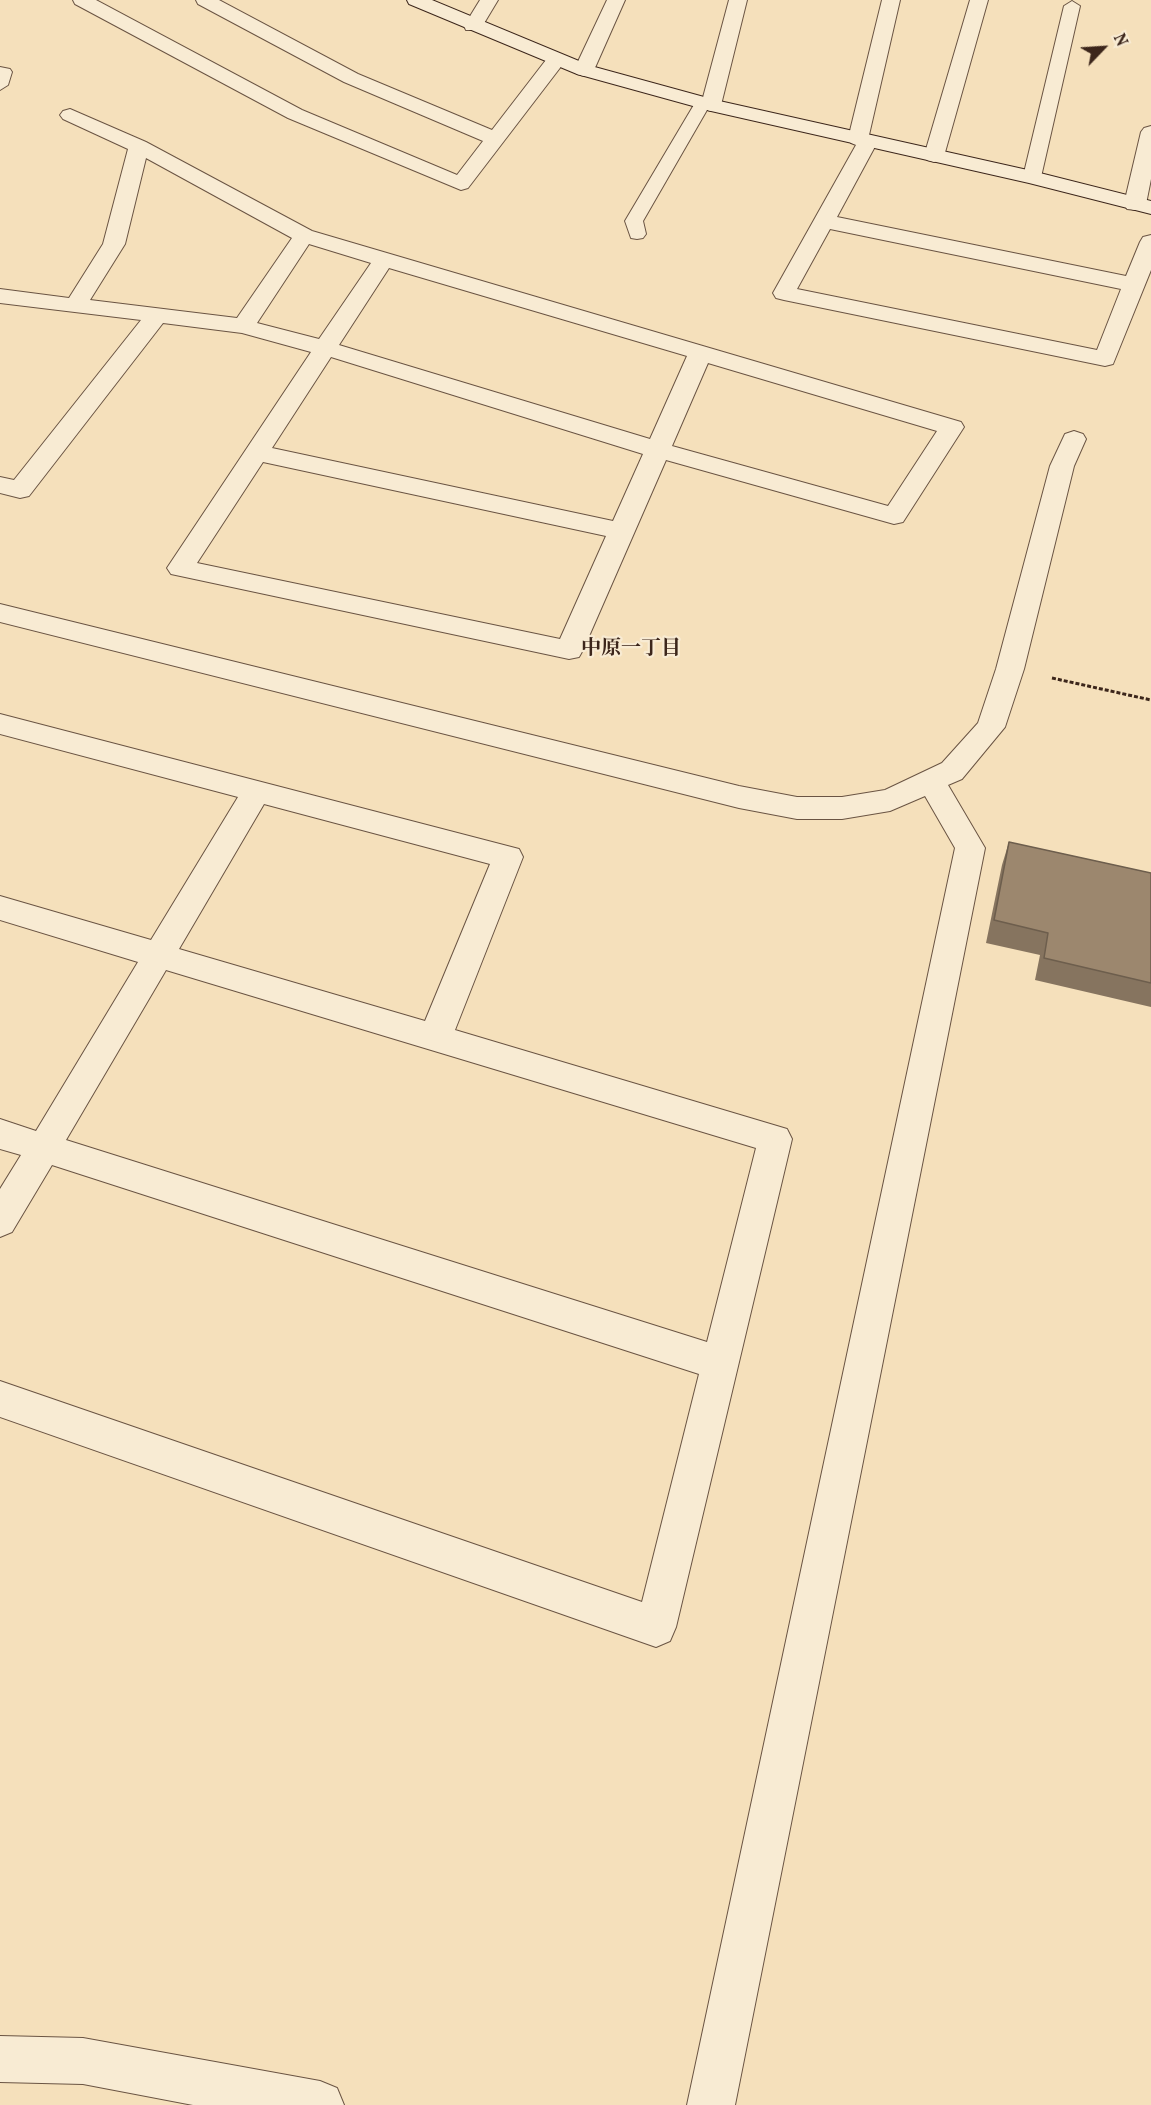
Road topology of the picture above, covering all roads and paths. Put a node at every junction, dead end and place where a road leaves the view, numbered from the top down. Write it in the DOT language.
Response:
graph roads {
  1 [pos="82,0"];
  2 [pos="205,0"];
  3 [pos="416,0"];
  4 [pos="489,0"];
  5 [pos="616,0"];
  6 [pos="738,0"];
  7 [pos="891,0"];
  8 [pos="979,0"];
  9 [pos="1072,6"];
  10 [pos="473,26"];
  11 [pos="556,60"];
  12 [pos="584,70"];
  13 [pos="0,72"];
  14 [pos="0,85"];
  15 [pos="707,104"];
  16 [pos="70,115"];
  17 [pos="1151,132"];
  18 [pos="494,138"];
  19 [pos="863,140"];
  20 [pos="139,146"];
  21 [pos="934,156"];
  22 [pos="1032,177"];
  23 [pos="1143,206"];
  24 [pos="825,221"];
  25 [pos="636,234"];
  26 [pos="304,236"];
  27 [pos="1151,242"];
  28 [pos="383,261"];
  29 [pos="1135,285"];
  30 [pos="0,296"];
  31 [pos="76,304"];
  32 [pos="157,315"];
  33 [pos="243,326"];
  34 [pos="325,348"];
  35 [pos="700,354"];
  36 [pos="1074,439"];
  37 [pos="658,450"];
  38 [pos="258,453"];
  39 [pos="0,485"];
  40 [pos="622,531"];
  41 [pos="0,613"];
  42 [pos="1010,669"];
  43 [pos="1151,700"];
  44 [pos="0,724"];
  45 [pos="931,781"];
  46 [pos="256,792"];
  47 [pos="0,908"];
  48 [pos="158,956"];
  49 [pos="435,1038"];
  50 [pos="0,1134"];
  51 [pos="44,1148"];
  52 [pos="0,1221"];
  53 [pos="720,1363"];
  54 [pos="0,1400"];
  55 [pos="0,2059"];
  56 [pos="320,2105"];
  57 [pos="711,2105"];
  1 -- 18 [label="street"];
  2 -- 18 [label="street"];
  3 -- 10 [label="street"];
  4 -- 10 [label="street"];
  5 -- 12 [label="street"];
  6 -- 15 [label="street"];
  7 -- 19 [label="street"];
  8 -- 21 [label="street"];
  9 -- 22 [label="lane"];
  10 -- 11 [label="street"];
  11 -- 12 [label="street"];
  11 -- 18 [label="street"];
  12 -- 15 [label="street"];
  13 -- 14 [label="lane"];
  15 -- 19 [label="street"];
  15 -- 25 [label="lane"];
  16 -- 20 [label="street"];
  17 -- 23 [label="street"];
  19 -- 21 [label="street"];
  19 -- 24 [label="street"];
  20 -- 26 [label="street"];
  20 -- 31 [label="street"];
  21 -- 22 [label="street"];
  22 -- 23 [label="street"];
  24 -- 29 [label="street"];
  24 -- 29 [label="street"];
  26 -- 28 [label="street"];
  26 -- 33 [label="street"];
  27 -- 29 [label="street"];
  28 -- 34 [label="street"];
  28 -- 35 [label="street"];
  30 -- 31 [label="street"];
  31 -- 32 [label="street"];
  32 -- 33 [label="street"];
  32 -- 39 [label="street"];
  33 -- 34 [label="street"];
  34 -- 37 [label="street"];
  34 -- 38 [label="street"];
  35 -- 37 [label="street"];
  35 -- 37 [label="street"];
  36 -- 42 [label="street"];
  37 -- 40 [label="street"];
  38 -- 40 [label="street"];
  38 -- 40 [label="street"];
  41 -- 45 [label="street"];
  42 -- 43 [label="path"];
  42 -- 45 [label="street"];
  44 -- 46 [label="street"];
  45 -- 57 [label="street"];
  46 -- 48 [label="street"];
  46 -- 49 [label="street"];
  47 -- 48 [label="street"];
  48 -- 49 [label="street"];
  48 -- 51 [label="street"];
  49 -- 53 [label="street"];
  50 -- 51 [label="street"];
  51 -- 52 [label="street"];
  51 -- 53 [label="street"];
  53 -- 54 [label="street"];
  55 -- 56 [label="street"];
}
